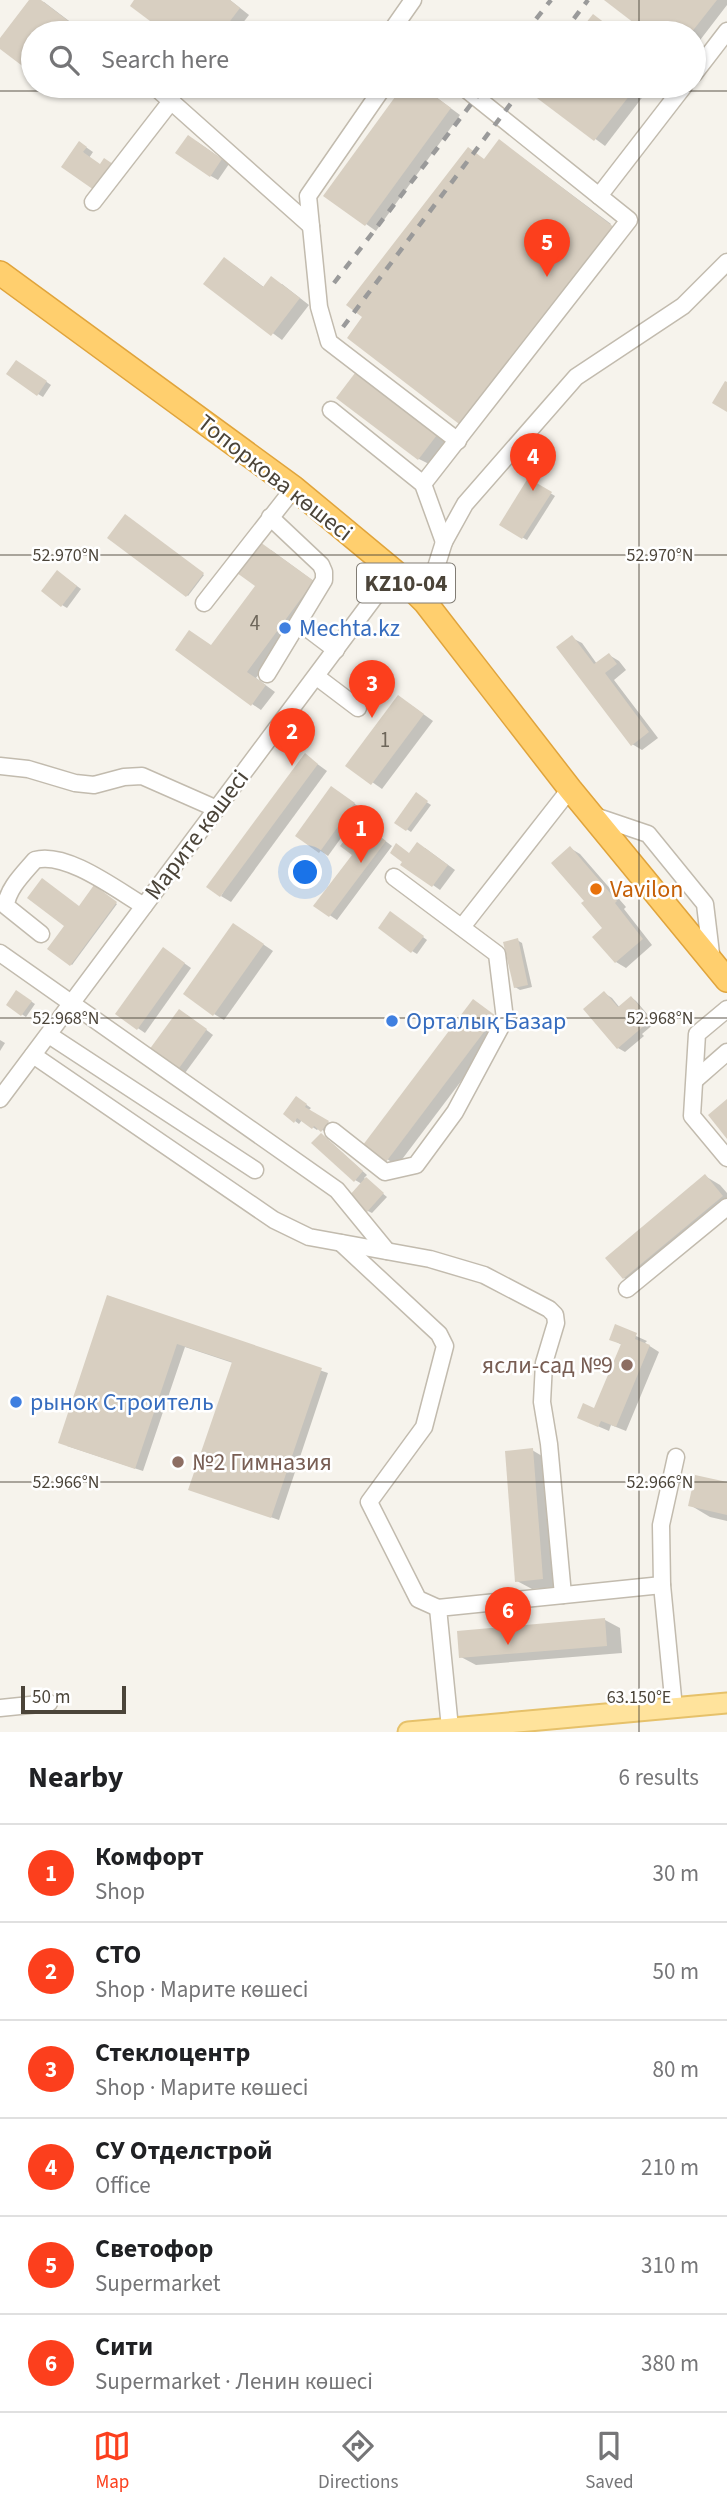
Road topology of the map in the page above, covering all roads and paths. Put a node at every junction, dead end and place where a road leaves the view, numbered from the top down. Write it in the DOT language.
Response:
graph roads {
  1 [pos="413,0"];
  2 [pos="398,21"];
  3 [pos="727,31"];
  4 [pos="706,58"];
  5 [pos="169,98"];
  6 [pos="376,98"];
  7 [pos="477,98"];
  8 [pos="675,98"];
  9 [pos="172,100"];
  10 [pos="599,195"];
  11 [pos="93,202"];
  12 [pos="311,226"];
  13 [pos="727,262"];
  14 [pos="0,273"];
  15 [pos="331,410"];
  16 [pos="457,440"];
  17 [pos="423,484"];
  18 [pos="294,488"];
  19 [pos="270,517"];
  20 [pos="444,542"];
  21 [pos="394,571"];
  22 [pos="425,602"];
  23 [pos="204,603"];
  24 [pos="299,622"];
  25 [pos="336,650"];
  26 [pos="267,674"];
  27 [pos="317,677"];
  28 [pos="358,708"];
  29 [pos="0,766"];
  30 [pos="570,789"];
  31 [pos="217,809"];
  32 [pos="591,815"];
  33 [pos="394,877"];
  34 [pos="144,906"];
  35 [pos="462,927"];
  36 [pos="41,934"];
  37 [pos="0,953"];
  38 [pos="712,962"];
  39 [pos="727,980"];
  40 [pos="71,1004"];
  41 [pos="727,1009"];
  42 [pos="49,1035"];
  43 [pos="727,1052"];
  44 [pos="33,1055"];
  45 [pos="695,1080"];
  46 [pos="0,1099"];
  47 [pos="333,1131"];
  48 [pos="727,1158"];
  49 [pos="255,1170"];
  50 [pos="727,1208"];
  51 [pos="341,1243"];
  52 [pos="387,1251"];
  53 [pos="627,1289"];
  54 [pos="676,1457"];
  55 [pos="662,1585"];
  56 [pos="563,1595"];
  57 [pos="438,1608"];
  58 [pos="50,1703"];
  59 [pos="727,1703"];
  60 [pos="0,1707"];
  61 [pos="674,1708"];
  62 [pos="450,1728"];
  63 [pos="408,1732"];
  1 -- 2 [label="street"];
  3 -- 4 [label="street"];
  5 -- 9 [label="street"];
  6 -- 12 [label="street"];
  7 -- 10 [label="street"];
  8 -- 10 [label="street"];
  9 -- 11 [label="street"];
  9 -- 12 [label="street"];
  10 -- 16 [label="street"];
  12 -- 16 [label="street"];
  13 -- 20 [label="street"];
  14 -- 18 [label="highway, Топоркова көшесі / KZ10-04"];
  15 -- 17 [label="street"];
  16 -- 17 [label="street"];
  17 -- 20 [label="street"];
  18 -- 19 [label="street"];
  18 -- 21 [label="highway, Топоркова көшесі / KZ10-04"];
  19 -- 23 [label="street"];
  19 -- 24 [label="street"];
  20 -- 22 [label="street"];
  21 -- 22 [label="highway, Топоркова көшесі / KZ10-04"];
  21 -- 25 [label="street, Марите көшесі"];
  22 -- 30 [label="highway, Топоркова көшесі / KZ10-04"];
  24 -- 25 [label="street"];
  24 -- 26 [label="street"];
  25 -- 27 [label="street, Марите көшесі"];
  27 -- 28 [label="street"];
  27 -- 31 [label="street, Марите көшесі"];
  29 -- 31 [label="street"];
  30 -- 32 [label="highway, Топоркова көшесі / KZ10-04"];
  30 -- 35 [label="street"];
  31 -- 34 [label="street, Марите көшесі"];
  32 -- 38 [label="highway, Топоркова көшесі / KZ10-04"];
  32 -- 38 [label="street"];
  33 -- 35 [label="street"];
  34 -- 36 [label="street"];
  34 -- 40 [label="street, Марите көшесі"];
  35 -- 47 [label="street"];
  37 -- 40 [label="street"];
  38 -- 39 [label="highway, Топоркова көшесі / KZ10-04"];
  40 -- 42 [label="street, Марите көшесі"];
  40 -- 52 [label="street"];
  41 -- 45 [label="street"];
  42 -- 44 [label="street, Марите көшесі"];
  42 -- 49 [label="street"];
  43 -- 45 [label="street"];
  44 -- 46 [label="street, Марите көшесі"];
  44 -- 51 [label="street"];
  45 -- 48 [label="street"];
  50 -- 53 [label="street"];
  51 -- 52 [label="street"];
  51 -- 57 [label="street"];
  52 -- 56 [label="street"];
  54 -- 55 [label="street"];
  55 -- 56 [label="street"];
  55 -- 61 [label="street"];
  56 -- 57 [label="street"];
  57 -- 62 [label="street"];
  58 -- 60 [label="street"];
  59 -- 61 [label="main road"];
  61 -- 62 [label="main road"];
  62 -- 63 [label="main road"];
}
